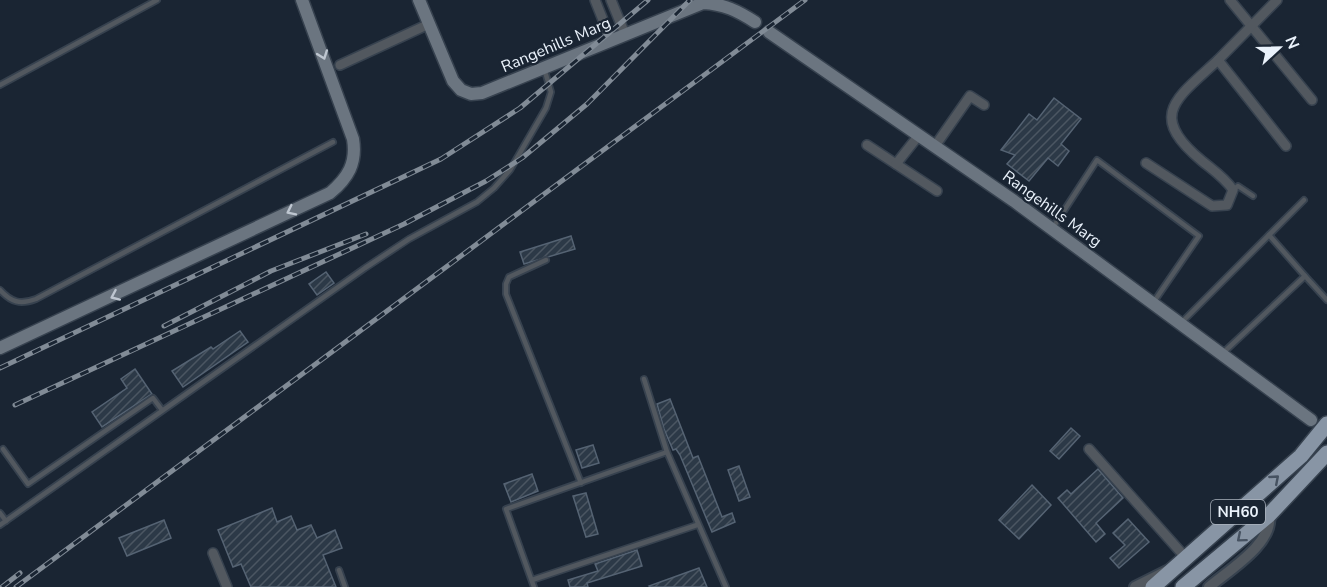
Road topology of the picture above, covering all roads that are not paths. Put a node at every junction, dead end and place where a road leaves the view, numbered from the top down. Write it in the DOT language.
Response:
graph roads {
  1 [pos="157,0"];
  2 [pos="302,0"];
  3 [pos="419,0"];
  4 [pos="595,0"];
  5 [pos="611,0"];
  6 [pos="1230,0"];
  7 [pos="1277,0"];
  8 [pos="703,2"];
  9 [pos="755,22"];
  10 [pos="429,24"];
  11 [pos="1250,26"];
  12 [pos="769,32"];
  13 [pos="625,34"];
  14 [pos="611,40"];
  15 [pos="1218,60"];
  16 [pos="340,65"];
  17 [pos="544,68"];
  18 [pos="0,85"];
  19 [pos="1312,100"];
  20 [pos="984,105"];
  21 [pos="919,135"];
  22 [pos="333,142"];
  23 [pos="867,145"];
  24 [pos="935,146"];
  25 [pos="1286,146"];
  26 [pos="1146,163"];
  27 [pos="896,164"];
  28 [pos="1233,190"];
  29 [pos="937,191"];
  30 [pos="1253,196"];
  31 [pos="1304,200"];
  32 [pos="1052,229"];
  33 [pos="1269,235"];
  34 [pos="546,260"];
  35 [pos="1305,276"];
  36 [pos="0,290"];
  37 [pos="1327,300"];
  38 [pos="1153,303"];
  39 [pos="1181,323"];
  40 [pos="0,348"];
  41 [pos="1223,353"];
  42 [pos="644,379"];
  43 [pos="162,410"];
  44 [pos="1325,430"];
  45 [pos="3,449"];
  46 [pos="1089,449"];
  47 [pos="667,452"];
  48 [pos="1327,453"];
  49 [pos="581,483"];
  50 [pos="0,513"];
  51 [pos="1269,515"];
  52 [pos="6,521"];
  53 [pos="0,525"];
  54 [pos="697,525"];
  55 [pos="213,553"];
  56 [pos="1180,563"];
  57 [pos="339,570"];
  58 [pos="532,580"];
  59 [pos="227,587"];
  60 [pos="345,587"];
  61 [pos="534,587"];
  62 [pos="726,587"];
  63 [pos="1135,587"];
  64 [pos="1153,587"];
  65 [pos="1183,587"];
  66 [pos="1209,587"];
  1 -- 18 [label="lane"];
  2 -- 40 [label="main road, one-way"];
  3 -- 10 [label="main road, Rangehills Marg"];
  4 -- 14 [label="street"];
  5 -- 13 [label="street"];
  6 -- 11 [label="street"];
  7 -- 11 [label="street"];
  8 -- 9 [label="main road, Rangehills Marg"];
  8 -- 13 [label="main road, Rangehills Marg"];
  10 -- 16 [label="street"];
  10 -- 17 [label="main road, Rangehills Marg"];
  11 -- 15 [label="street"];
  11 -- 19 [label="street"];
  12 -- 21 [label="main road, Rangehills Marg"];
  13 -- 14 [label="main road, Rangehills Marg"];
  14 -- 17 [label="main road, Rangehills Marg"];
  15 -- 25 [label="street"];
  15 -- 28 [label="street"];
  17 -- 43 [label="lane"];
  20 -- 24 [label="street"];
  21 -- 24 [label="main road, Rangehills Marg"];
  21 -- 27 [label="street"];
  22 -- 36 [label="lane"];
  23 -- 27 [label="street"];
  24 -- 32 [label="main road, Rangehills Marg"];
  26 -- 28 [label="street"];
  27 -- 29 [label="street"];
  28 -- 30 [label="lane"];
  31 -- 33 [label="lane"];
  32 -- 38 [label="main road, Rangehills Marg"];
  32 -- 38 [label="lane"];
  33 -- 35 [label="lane"];
  33 -- 39 [label="lane"];
  34 -- 49 [label="lane"];
  35 -- 37 [label="lane"];
  35 -- 41 [label="lane"];
  38 -- 39 [label="main road, Rangehills Marg"];
  39 -- 41 [label="main road, Rangehills Marg"];
  41 -- 44 [label="main road, Rangehills Marg"];
  42 -- 47 [label="lane"];
  43 -- 45 [label="lane"];
  43 -- 52 [label="lane"];
  56 -- 44 [label="highway, NH60, one-way"];
  46 -- 56 [label="street"];
  47 -- 49 [label="lane"];
  47 -- 54 [label="lane"];
  48 -- 51 [label="highway, NH60"];
  49 -- 58 [label="lane"];
  50 -- 52 [label="lane"];
  51 -- 65 [label="highway, NH60, one-way"];
  51 -- 66 [label="street"];
  52 -- 53 [label="lane"];
  54 -- 58 [label="lane"];
  54 -- 62 [label="lane"];
  55 -- 59 [label="street"];
  56 -- 63 [label="street"];
  56 -- 64 [label="highway, NH60"];
  57 -- 60 [label="lane"];
  58 -- 61 [label="lane"];
}
